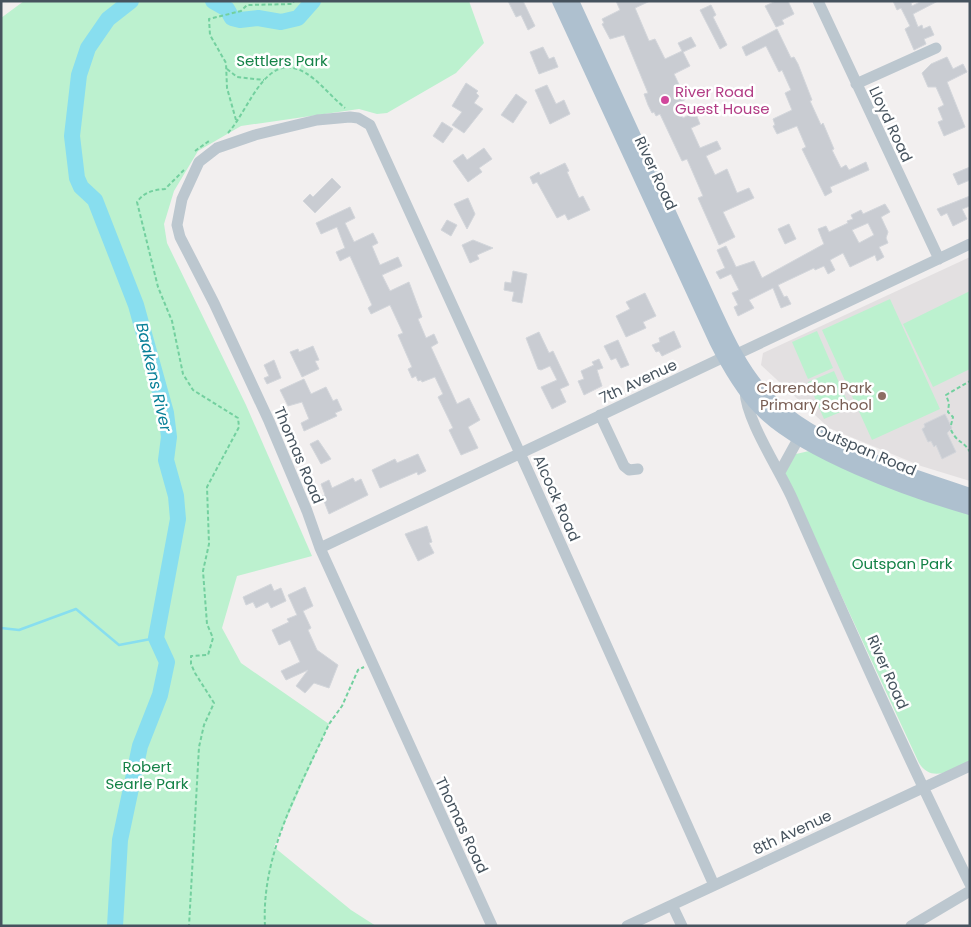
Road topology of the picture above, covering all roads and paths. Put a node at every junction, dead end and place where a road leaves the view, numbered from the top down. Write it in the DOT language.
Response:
graph roads {
  1 [pos="294,1"];
  2 [pos="559,1"];
  3 [pos="572,1"];
  4 [pos="818,1"];
  5 [pos="936,48"];
  6 [pos="227,69"];
  7 [pos="264,80"];
  8 [pos="856,84"];
  9 [pos="612,104"];
  10 [pos="355,117"];
  11 [pos="186,168"];
  12 [pos="970,244"];
  13 [pos="939,259"];
  14 [pos="730,356"];
  15 [pos="970,381"];
  16 [pos="745,391"];
  17 [pos="600,415"];
  18 [pos="951,425"];
  19 [pos="951,430"];
  20 [pos="801,433"];
  21 [pos="956,440"];
  22 [pos="954,444"];
  23 [pos="520,452"];
  24 [pos="970,452"];
  25 [pos="638,470"];
  26 [pos="780,472"];
  27 [pos="967,491"];
  28 [pos="970,508"];
  29 [pos="320,548"];
  30 [pos="373,662"];
  31 [pos="912,765"];
  32 [pos="970,766"];
  33 [pos="938,780"];
  34 [pos="922,787"];
  35 [pos="970,884"];
  36 [pos="714,885"];
  37 [pos="970,892"];
  38 [pos="672,905"];
  39 [pos="189,926"];
  40 [pos="265,926"];
  41 [pos="492,926"];
  42 [pos="627,926"];
  43 [pos="682,926"];
  44 [pos="911,926"];
  1 -- 6 [label="path"];
  2 -- 9 [label="main road, River Road"];
  3 -- 9 [label="main road, River Road"];
  4 -- 8 [label="street, Lloyd Road"];
  5 -- 8 [label="street"];
  6 -- 7 [label="path"];
  6 -- 7 [label="path"];
  7 -- 10 [label="path"];
  8 -- 13 [label="street, Lloyd Road"];
  9 -- 14 [label="main road, River Road"];
  10 -- 23 [label="street, Alcock Road"];
  10 -- 29 [label="street, Thomas Road"];
  11 -- 39 [label="path"];
  12 -- 13 [label="street, 7th Avenue"];
  13 -- 14 [label="street, 7th Avenue"];
  14 -- 16 [label="main road, Outspan Road"];
  14 -- 17 [label="street, 7th Avenue"];
  14 -- 20 [label="main road, Outspan Road"];
  15 -- 18 [label="path"];
  16 -- 20 [label="main road, Outspan Road"];
  16 -- 26 [label="street, River Road"];
  17 -- 23 [label="street, 7th Avenue"];
  17 -- 25 [label="street"];
  19 -- 21 [label="path"];
  20 -- 26 [label="street"];
  20 -- 27 [label="main road, Outspan Road"];
  20 -- 28 [label="main road, Outspan Road"];
  21 -- 22 [label="path"];
  21 -- 24 [label="path"];
  23 -- 29 [label="street, 7th Avenue"];
  23 -- 36 [label="street, Alcock Road"];
  26 -- 31 [label="street, River Road"];
  29 -- 30 [label="street, Thomas Road"];
  30 -- 40 [label="path"];
  30 -- 41 [label="street, Thomas Road"];
  31 -- 33 [label="street"];
  31 -- 34 [label="street, River Road"];
  32 -- 33 [label="street, 8th Avenue"];
  33 -- 34 [label="street, 8th Avenue"];
  34 -- 35 [label="street, River Road"];
  34 -- 36 [label="street, 8th Avenue"];
  36 -- 38 [label="street, 8th Avenue"];
  37 -- 44 [label="street"];
  38 -- 42 [label="street, 8th Avenue"];
  38 -- 43 [label="street"];
}
